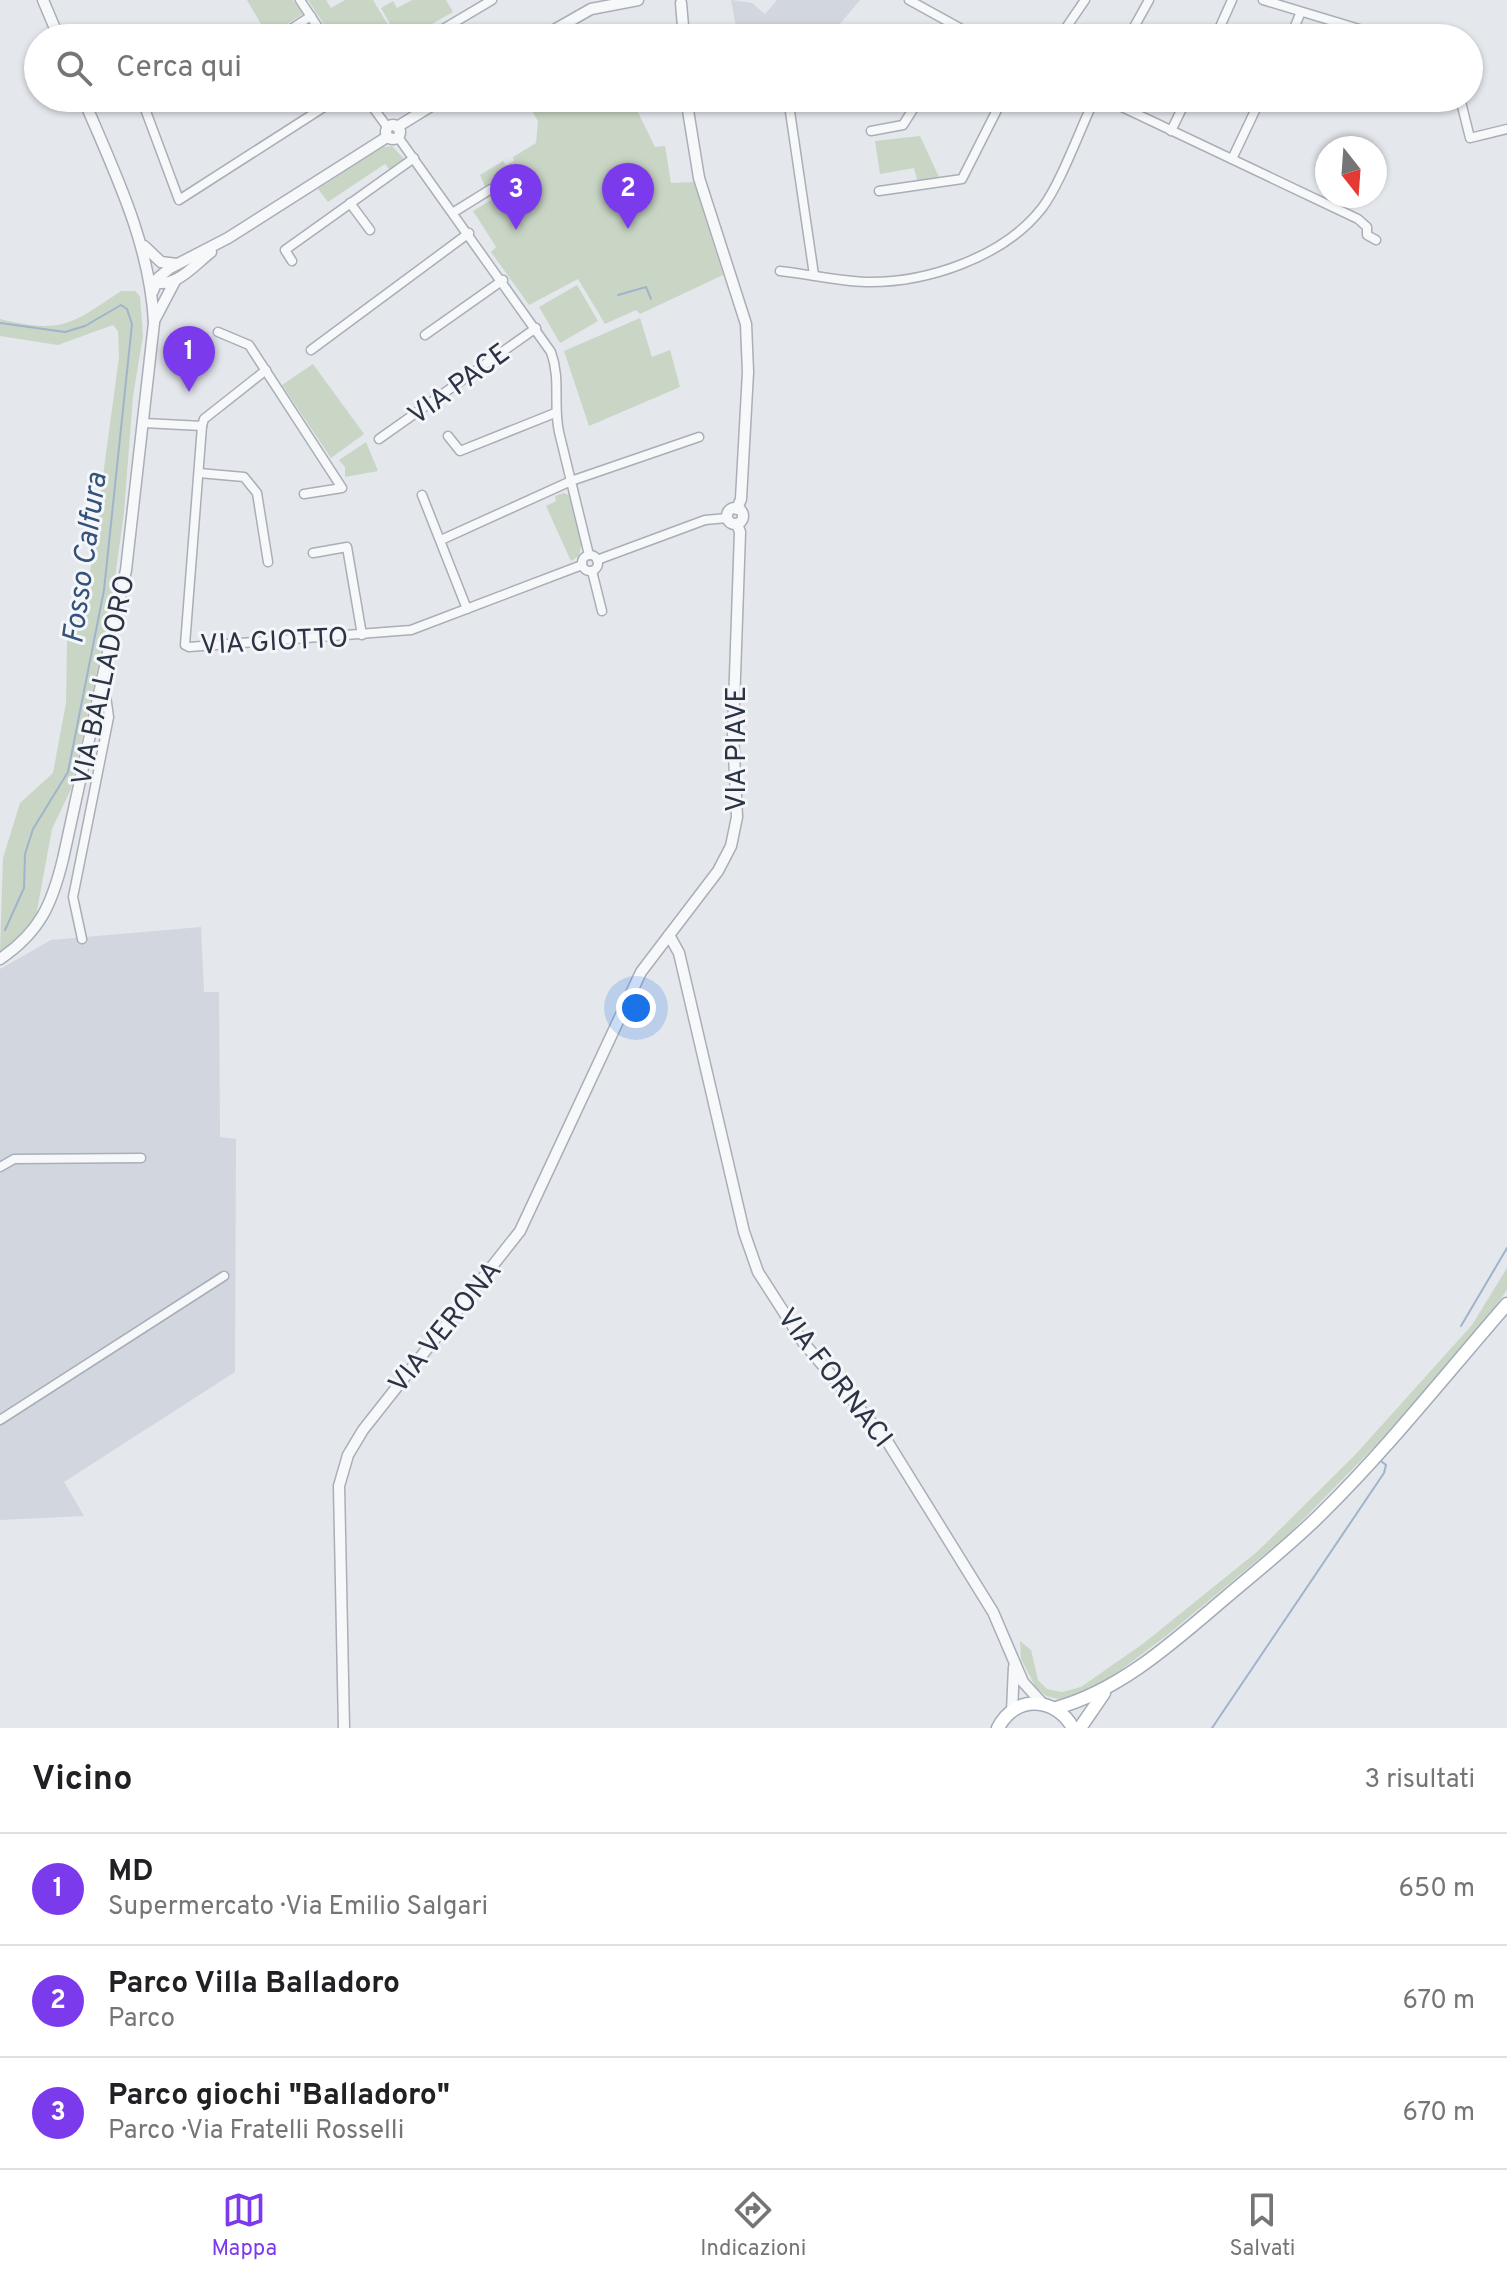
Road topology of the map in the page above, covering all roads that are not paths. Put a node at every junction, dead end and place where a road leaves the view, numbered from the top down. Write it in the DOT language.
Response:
graph roads {
  1 [pos="43,0"];
  2 [pos="300,0"];
  3 [pos="492,0"];
  4 [pos="638,0"];
  5 [pos="909,0"];
  6 [pos="1085,0"];
  7 [pos="1149,0"];
  8 [pos="1232,0"];
  9 [pos="1263,0"];
  10 [pos="679,1"];
  11 [pos="602,2"];
  12 [pos="1300,14"];
  13 [pos="311,16"];
  14 [pos="53,24"];
  15 [pos="299,24"];
  16 [pos="316,24"];
  17 [pos="452,24"];
  18 [pos="565,24"];
  19 [pos="682,24"];
  20 [pos="951,24"];
  21 [pos="1069,24"];
  22 [pos="1136,24"];
  23 [pos="1221,24"];
  24 [pos="1296,24"];
  25 [pos="1337,24"];
  26 [pos="89,112"];
  27 [pos="146,112"];
  28 [pos="316,112"];
  29 [pos="377,112"];
  30 [pos="423,112"];
  31 [pos="688,112"];
  32 [pos="790,112"];
  33 [pos="911,112"];
  34 [pos="996,112"];
  35 [pos="1088,112"];
  36 [pos="1132,112"];
  37 [pos="1180,112"];
  38 [pos="1254,112"];
  39 [pos="1464,112"];
  40 [pos="1507,129"];
  41 [pos="871,131"];
  42 [pos="1171,131"];
  43 [pos="392,132"];
  44 [pos="414,158"];
  45 [pos="1232,159"];
  46 [pos="491,189"];
  47 [pos="879,191"];
  48 [pos="350,203"];
  49 [pos="454,212"];
  50 [pos="370,230"];
  51 [pos="469,233"];
  52 [pos="228,238"];
  53 [pos="1376,240"];
  54 [pos="141,241"];
  55 [pos="292,261"];
  56 [pos="177,263"];
  57 [pos="780,271"];
  58 [pos="814,275"];
  59 [pos="503,280"];
  60 [pos="175,281"];
  61 [pos="152,285"];
  62 [pos="154,323"];
  63 [pos="536,328"];
  64 [pos="218,332"];
  65 [pos="425,335"];
  66 [pos="311,350"];
  67 [pos="266,370"];
  68 [pos="555,413"];
  69 [pos="144,423"];
  70 [pos="202,426"];
  71 [pos="448,436"];
  72 [pos="699,437"];
  73 [pos="379,439"];
  74 [pos="199,473"];
  75 [pos="571,481"];
  76 [pos="304,494"];
  77 [pos="422,495"];
  78 [pos="737,509"];
  79 [pos="727,518"];
  80 [pos="737,524"];
  81 [pos="441,540"];
  82 [pos="313,553"];
  83 [pos="593,557"];
  84 [pos="268,562"];
  85 [pos="582,565"];
  86 [pos="592,571"];
  87 [pos="467,609"];
  88 [pos="602,611"];
  89 [pos="362,635"];
  90 [pos="103,677"];
  91 [pos="669,935"];
  92 [pos="82,939"];
  93 [pos="656,950"];
  94 [pos="0,959"];
  95 [pos="141,1158"];
  96 [pos="0,1167"];
  97 [pos="224,1276"];
  98 [pos="1507,1304"];
  99 [pos="0,1420"];
  100 [pos="1013,1661"];
  101 [pos="1112,1685"];
  102 [pos="1042,1703"];
  103 [pos="1056,1708"];
  104 [pos="1012,1711"];
  105 [pos="344,1728"];
  106 [pos="998,1728"];
  107 [pos="1073,1728"];
  108 [pos="1080,1728"];
  1 -- 14 [label="street"];
  2 -- 13 [label="street"];
  3 -- 17 [label="street"];
  4 -- 11 [label="street"];
  5 -- 20 [label="street"];
  6 -- 21 [label="street"];
  7 -- 22 [label="street"];
  8 -- 23 [label="street"];
  9 -- 12 [label="street"];
  10 -- 19 [label="street"];
  11 -- 18 [label="street"];
  12 -- 24 [label="street"];
  12 -- 25 [label="street"];
  13 -- 15 [label="street"];
  13 -- 16 [label="street"];
  26 -- 54 [label="street"];
  27 -- 28 [label="street"];
  29 -- 43 [label="street"];
  30 -- 43 [label="street, VIA BALLADORO"];
  31 -- 78 [label="street"];
  32 -- 58 [label="street"];
  33 -- 41 [label="street"];
  34 -- 47 [label="street"];
  35 -- 58 [label="street"];
  36 -- 42 [label="street"];
  37 -- 42 [label="street"];
  38 -- 45 [label="street"];
  39 -- 40 [label="street"];
  42 -- 45 [label="street"];
  43 -- 44 [label="street"];
  43 -- 52 [label="street, VIA BALLADORO"];
  44 -- 48 [label="street"];
  44 -- 49 [label="street"];
  45 -- 53 [label="street"];
  46 -- 49 [label="street"];
  48 -- 50 [label="street"];
  48 -- 55 [label="street"];
  49 -- 51 [label="street"];
  51 -- 59 [label="street"];
  51 -- 66 [label="street"];
  52 -- 56 [label="street, VIA BALLADORO"];
  52 -- 60 [label="street, VIA BALLADORO"];
  54 -- 56 [label="street"];
  54 -- 61 [label="street"];
  56 -- 61 [label="street, VIA BALLADORO"];
  57 -- 58 [label="street"];
  59 -- 63 [label="street"];
  59 -- 65 [label="street"];
  60 -- 61 [label="street"];
  60 -- 62 [label="street, VIA BALLADORO"];
  61 -- 62 [label="street, VIA BALLADORO"];
  62 -- 69 [label="street, VIA BALLADORO"];
  63 -- 68 [label="street"];
  63 -- 73 [label="street, VIA PACE"];
  64 -- 67 [label="street"];
  67 -- 70 [label="street"];
  67 -- 76 [label="street"];
  68 -- 71 [label="street"];
  68 -- 75 [label="street"];
  69 -- 70 [label="street"];
  69 -- 90 [label="street, VIA BALLADORO"];
  70 -- 74 [label="street"];
  72 -- 75 [label="street"];
  74 -- 84 [label="street"];
  74 -- 89 [label="street, VIA GIOTTO"];
  75 -- 81 [label="street"];
  75 -- 83 [label="street"];
  77 -- 81 [label="street"];
  78 -- 79 [label="street"];
  78 -- 80 [label="street, VIA PIAVE"];
  79 -- 80 [label="street"];
  79 -- 83 [label="street"];
  80 -- 91 [label="street, VIA PIAVE"];
  81 -- 87 [label="street"];
  82 -- 89 [label="street"];
  83 -- 85 [label="street"];
  83 -- 86 [label="street"];
  85 -- 86 [label="street"];
  85 -- 87 [label="street, VIA GIOTTO"];
  86 -- 88 [label="street"];
  87 -- 89 [label="street, VIA GIOTTO"];
  90 -- 92 [label="street"];
  90 -- 94 [label="street, VIA BALLADORO"];
  91 -- 93 [label="street, VIA PIAVE"];
  91 -- 100 [label="street, VIA FORNACI"];
  93 -- 105 [label="street, VIA VERONA"];
  95 -- 96 [label="street"];
  97 -- 99 [label="street"];
  98 -- 101 [label="main road"];
  100 -- 102 [label="street"];
  100 -- 104 [label="street"];
  101 -- 103 [label="main road"];
  101 -- 108 [label="main road"];
  102 -- 103 [label="main road"];
  102 -- 104 [label="main road"];
  103 -- 107 [label="main road"];
  104 -- 106 [label="main road"];
}
